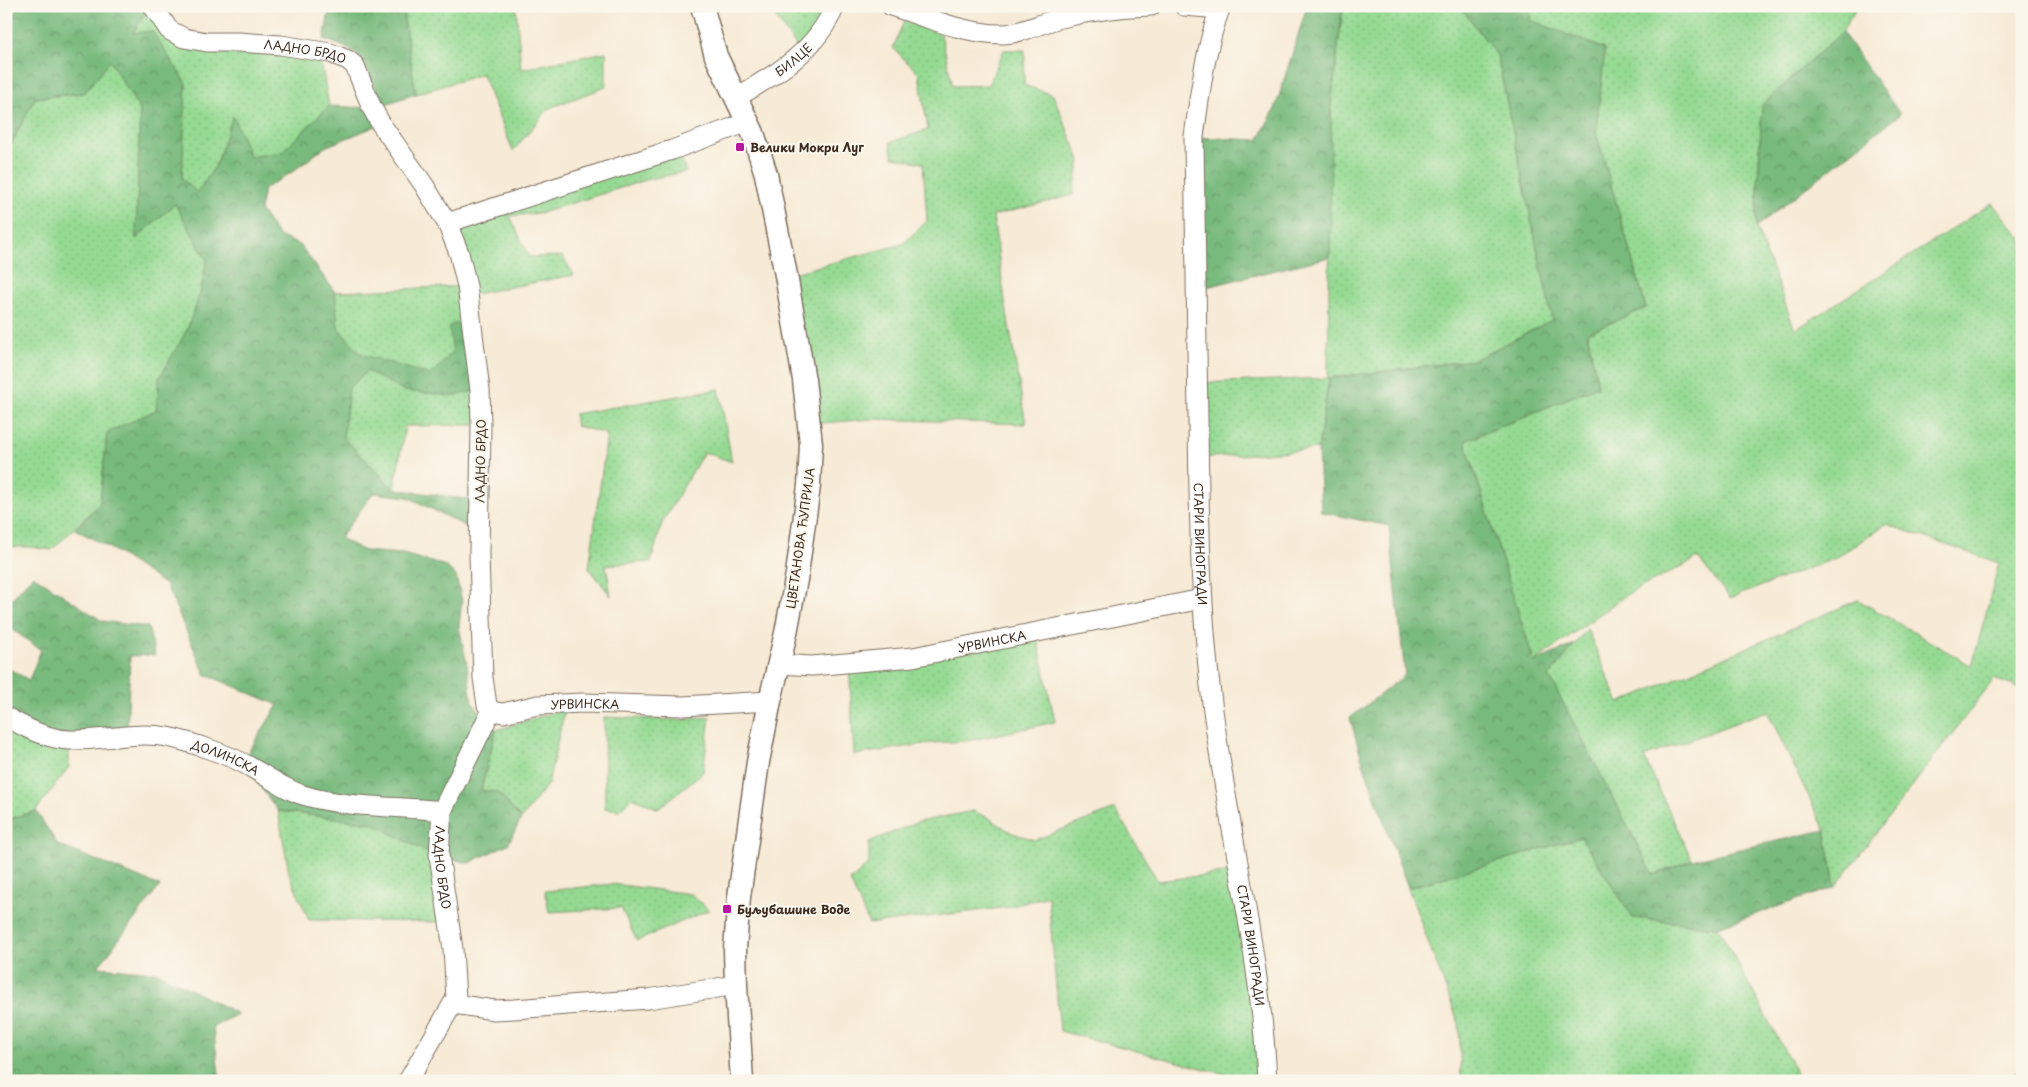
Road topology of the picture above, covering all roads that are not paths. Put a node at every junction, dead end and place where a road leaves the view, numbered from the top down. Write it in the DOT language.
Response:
graph roads {
  1 [pos="153,6"];
  2 [pos="702,6"];
  3 [pos="835,6"];
  4 [pos="891,6"];
  5 [pos="1151,6"];
  6 [pos="1184,6"];
  7 [pos="1221,8"];
  8 [pos="736,96"];
  9 [pos="748,122"];
  10 [pos="448,223"];
  11 [pos="1202,599"];
  12 [pos="779,664"];
  13 [pos="770,701"];
  14 [pos="491,711"];
  15 [pos="6,717"];
  16 [pos="442,811"];
  17 [pos="736,985"];
  18 [pos="454,1004"];
  19 [pos="408,1081"];
  20 [pos="742,1081"];
  21 [pos="1267,1081"];
  1 -- 10 [label="street, ЛАДНО БРДО"];
  2 -- 8 [label="street, ЦВЕТАНОВА ЋУПРИЈА"];
  3 -- 8 [label="street, БИЛЦЕ"];
  4 -- 5 [label="street"];
  6 -- 7 [label="street"];
  7 -- 11 [label="street, СТАРИ ВИНОГРАДИ"];
  8 -- 9 [label="street, ЦВЕТАНОВА ЋУПРИЈА"];
  9 -- 10 [label="street"];
  9 -- 12 [label="street, ЦВЕТАНОВА ЋУПРИЈА"];
  10 -- 14 [label="street, ЛАДНО БРДО"];
  11 -- 12 [label="street, УРВИНСКА"];
  11 -- 21 [label="street, СТАРИ ВИНОГРАДИ"];
  12 -- 13 [label="street, ЦВЕТАНОВА ЋУПРИЈА"];
  13 -- 14 [label="street, УРВИНСКА"];
  13 -- 17 [label="street, ЦВЕТАНОВА ЋУПРИЈА"];
  14 -- 16 [label="street, ЛАДНО БРДО"];
  15 -- 16 [label="street, ДОЛИНСКА"];
  16 -- 18 [label="street, ЛАДНО БРДО"];
  17 -- 18 [label="street"];
  17 -- 20 [label="street, ЦВЕТАНОВА ЋУПРИЈА"];
  18 -- 19 [label="street, ЛАДНО БРДО"];
}
